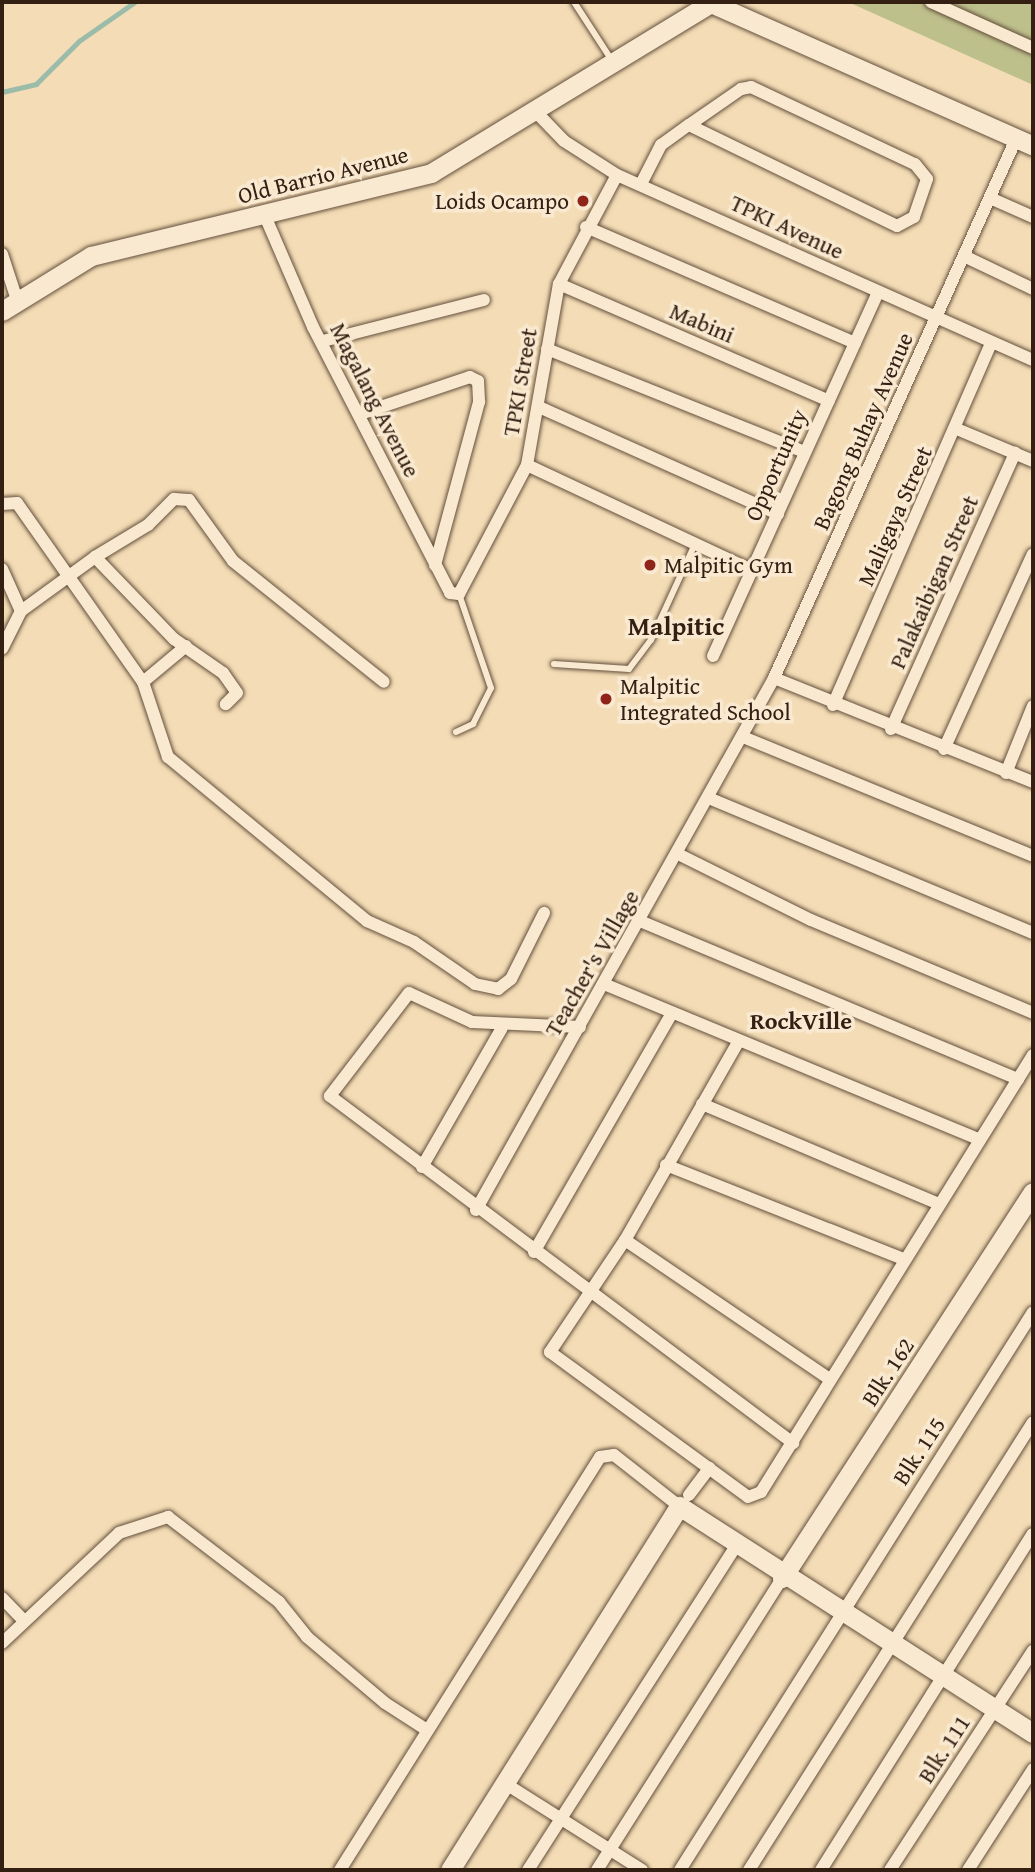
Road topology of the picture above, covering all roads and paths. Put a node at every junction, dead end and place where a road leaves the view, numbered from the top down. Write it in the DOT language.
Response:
graph roads {
  1 [pos="574,2"];
  2 [pos="711,2"];
  3 [pos="931,2"];
  4 [pos="1033,48"];
  5 [pos="613,63"];
  6 [pos="536,113"];
  7 [pos="689,125"];
  8 [pos="1024,143"];
  9 [pos="617,175"];
  10 [pos="641,184"];
  11 [pos="990,198"];
  12 [pos="265,216"];
  13 [pos="1033,217"];
  14 [pos="586,227"];
  15 [pos="2,254"];
  16 [pos="966,257"];
  17 [pos="559,284"];
  18 [pos="1033,289"];
  19 [pos="878,292"];
  20 [pos="484,300"];
  21 [pos="9,306"];
  22 [pos="938,318"];
  23 [pos="323,341"];
  24 [pos="991,342"];
  25 [pos="855,343"];
  26 [pos="547,349"];
  27 [pos="1033,360"];
  28 [pos="829,401"];
  29 [pos="539,407"];
  30 [pos="360,414"];
  31 [pos="957,429"];
  32 [pos="804,452"];
  33 [pos="1015,453"];
  34 [pos="1033,461"];
  35 [pos="527,465"];
  36 [pos="2,504"];
  37 [pos="778,514"];
  38 [pos="696,542"];
  39 [pos="1033,554"];
  40 [pos="95,558"];
  41 [pos="435,565"];
  42 [pos="2,569"];
  43 [pos="751,570"];
  44 [pos="67,573"];
  45 [pos="459,594"];
  46 [pos="21,611"];
  47 [pos="186,646"];
  48 [pos="2,649"];
  49 [pos="713,656"];
  50 [pos="554,664"];
  51 [pos="774,678"];
  52 [pos="143,682"];
  53 [pos="384,682"];
  54 [pos="226,704"];
  55 [pos="833,705"];
  56 [pos="1033,706"];
  57 [pos="891,729"];
  58 [pos="456,732"];
  59 [pos="743,737"];
  60 [pos="944,749"];
  61 [pos="1006,773"];
  62 [pos="1033,782"];
  63 [pos="711,799"];
  64 [pos="678,855"];
  65 [pos="1033,856"];
  66 [pos="544,913"];
  67 [pos="640,921"];
  68 [pos="1033,933"];
  69 [pos="604,984"];
  70 [pos="1033,1013"];
  71 [pos="671,1015"];
  72 [pos="580,1027"];
  73 [pos="502,1028"];
  74 [pos="737,1044"];
  75 [pos="1033,1055"];
  76 [pos="1018,1079"];
  77 [pos="702,1104"];
  78 [pos="978,1139"];
  79 [pos="666,1165"];
  80 [pos="422,1167"];
  81 [pos="1033,1192"];
  82 [pos="936,1203"];
  83 [pos="476,1210"];
  84 [pos="1028,1213"];
  85 [pos="625,1240"];
  86 [pos="534,1252"];
  87 [pos="903,1259"];
  88 [pos="587,1294"];
  89 [pos="1033,1312"];
  90 [pos="828,1378"];
  91 [pos="1033,1422"];
  92 [pos="793,1443"];
  93 [pos="709,1468"];
  94 [pos="684,1501"];
  95 [pos="1033,1534"];
  96 [pos="736,1546"];
  97 [pos="782,1578"];
  98 [pos="2,1598"];
  99 [pos="841,1613"];
  100 [pos="24,1621"];
  101 [pos="2,1643"];
  102 [pos="891,1646"];
  103 [pos="1033,1651"];
  104 [pos="943,1678"];
  105 [pos="996,1709"];
  106 [pos="424,1727"];
  107 [pos="1033,1733"];
  108 [pos="1033,1769"];
  109 [pos="506,1784"];
  110 [pos="561,1820"];
  111 [pos="609,1852"];
  112 [pos="340,1870"];
  113 [pos="450,1870"];
  114 [pos="528,1870"];
  115 [pos="597,1870"];
  116 [pos="642,1870"];
  117 [pos="680,1870"];
  118 [pos="749,1870"];
  119 [pos="821,1870"];
  120 [pos="890,1870"];
  121 [pos="968,1870"];
  1 -- 5 [label="lane"];
  2 -- 5 [label="street, Old Barrio Avenue"];
  2 -- 8 [label="street"];
  3 -- 4 [label="street"];
  5 -- 6 [label="street, Old Barrio Avenue"];
  6 -- 9 [label="street, TPKI Avenue"];
  6 -- 12 [label="street, Old Barrio Avenue"];
  7 -- 7 [label="street"];
  7 -- 10 [label="street"];
  8 -- 11 [label="street, Bagong Buhay Avenue"];
  9 -- 10 [label="street, TPKI Avenue"];
  9 -- 14 [label="street, TPKI Street"];
  10 -- 19 [label="street, TPKI Avenue"];
  11 -- 13 [label="street"];
  11 -- 16 [label="street, Bagong Buhay Avenue"];
  12 -- 21 [label="street, Old Barrio Avenue"];
  12 -- 23 [label="street, Magalang Avenue"];
  14 -- 17 [label="street, TPKI Street"];
  14 -- 25 [label="street"];
  15 -- 21 [label="street"];
  16 -- 18 [label="street"];
  16 -- 22 [label="street, Bagong Buhay Avenue"];
  17 -- 26 [label="street, TPKI Street"];
  17 -- 28 [label="street, Mabini"];
  19 -- 22 [label="street, TPKI Avenue"];
  19 -- 25 [label="street, Opportunity"];
  20 -- 23 [label="street"];
  22 -- 24 [label="street, TPKI Avenue"];
  22 -- 51 [label="street, Bagong Buhay Avenue"];
  23 -- 30 [label="street, Magalang Avenue"];
  24 -- 27 [label="street, TPKI Avenue"];
  24 -- 31 [label="street, Maligaya Street"];
  25 -- 28 [label="street, Opportunity"];
  26 -- 29 [label="street, TPKI Street"];
  26 -- 32 [label="street"];
  28 -- 32 [label="street, Opportunity"];
  29 -- 35 [label="street, TPKI Street"];
  29 -- 37 [label="street"];
  30 -- 41 [label="street, Magalang Avenue"];
  30 -- 41 [label="street"];
  31 -- 33 [label="street"];
  31 -- 55 [label="street, Maligaya Street"];
  32 -- 37 [label="street, Opportunity"];
  33 -- 34 [label="street"];
  33 -- 57 [label="street, Palakaibigan Street"];
  35 -- 38 [label="street"];
  35 -- 45 [label="street, TPKI Street"];
  36 -- 44 [label="street"];
  37 -- 43 [label="street, Opportunity"];
  38 -- 43 [label="street"];
  38 -- 50 [label="lane"];
  39 -- 60 [label="street"];
  40 -- 44 [label="street"];
  40 -- 47 [label="street"];
  40 -- 53 [label="street"];
  41 -- 45 [label="street, Magalang Avenue"];
  42 -- 46 [label="street"];
  43 -- 49 [label="street, Opportunity"];
  44 -- 46 [label="street"];
  44 -- 52 [label="street"];
  45 -- 58 [label="lane"];
  46 -- 48 [label="street"];
  47 -- 52 [label="street"];
  47 -- 54 [label="street"];
  51 -- 55 [label="street"];
  51 -- 59 [label="street, Bagong Buhay Avenue"];
  52 -- 66 [label="street"];
  55 -- 57 [label="street"];
  56 -- 61 [label="street"];
  57 -- 60 [label="street"];
  59 -- 63 [label="street, Teacher's Village"];
  59 -- 65 [label="street"];
  60 -- 61 [label="street"];
  61 -- 62 [label="street"];
  63 -- 64 [label="street, Teacher's Village"];
  63 -- 68 [label="street"];
  64 -- 67 [label="street, Teacher's Village"];
  64 -- 70 [label="street"];
  67 -- 69 [label="street, Teacher's Village"];
  67 -- 76 [label="street"];
  69 -- 71 [label="street"];
  69 -- 72 [label="street, Teacher's Village"];
  71 -- 74 [label="street"];
  71 -- 86 [label="street"];
  72 -- 73 [label="street"];
  72 -- 83 [label="street, Teacher's Village"];
  73 -- 80 [label="street"];
  73 -- 80 [label="street"];
  74 -- 77 [label="street"];
  74 -- 78 [label="street"];
  75 -- 76 [label="street"];
  76 -- 78 [label="street"];
  77 -- 79 [label="street"];
  77 -- 82 [label="street"];
  78 -- 82 [label="street"];
  79 -- 85 [label="street"];
  79 -- 87 [label="street"];
  80 -- 83 [label="street"];
  81 -- 84 [label="street, Blk. 162"];
  82 -- 87 [label="street"];
  83 -- 86 [label="street"];
  84 -- 97 [label="street, Blk. 162"];
  85 -- 88 [label="street"];
  85 -- 90 [label="street"];
  86 -- 88 [label="street"];
  87 -- 90 [label="street"];
  88 -- 92 [label="street"];
  88 -- 93 [label="street"];
  89 -- 99 [label="street, Blk. 115"];
  90 -- 92 [label="street"];
  91 -- 102 [label="street"];
  92 -- 93 [label="street"];
  93 -- 94 [label="street"];
  94 -- 96 [label="street"];
  94 -- 106 [label="street"];
  94 -- 109 [label="street"];
  95 -- 104 [label="street"];
  96 -- 97 [label="street"];
  96 -- 110 [label="street"];
  97 -- 99 [label="street"];
  97 -- 111 [label="street"];
  98 -- 100 [label="street"];
  99 -- 102 [label="street"];
  99 -- 117 [label="street, Blk. 115"];
  100 -- 101 [label="street"];
  100 -- 106 [label="street"];
  102 -- 104 [label="street"];
  102 -- 118 [label="street"];
  103 -- 105 [label="street, Blk. 111"];
  104 -- 105 [label="street"];
  104 -- 119 [label="street"];
  105 -- 107 [label="street"];
  105 -- 120 [label="street, Blk. 111"];
  106 -- 112 [label="street"];
  108 -- 121 [label="street"];
  109 -- 110 [label="street"];
  109 -- 113 [label="street"];
  110 -- 111 [label="street"];
  110 -- 114 [label="street"];
  111 -- 115 [label="street"];
  111 -- 116 [label="street"];
}
